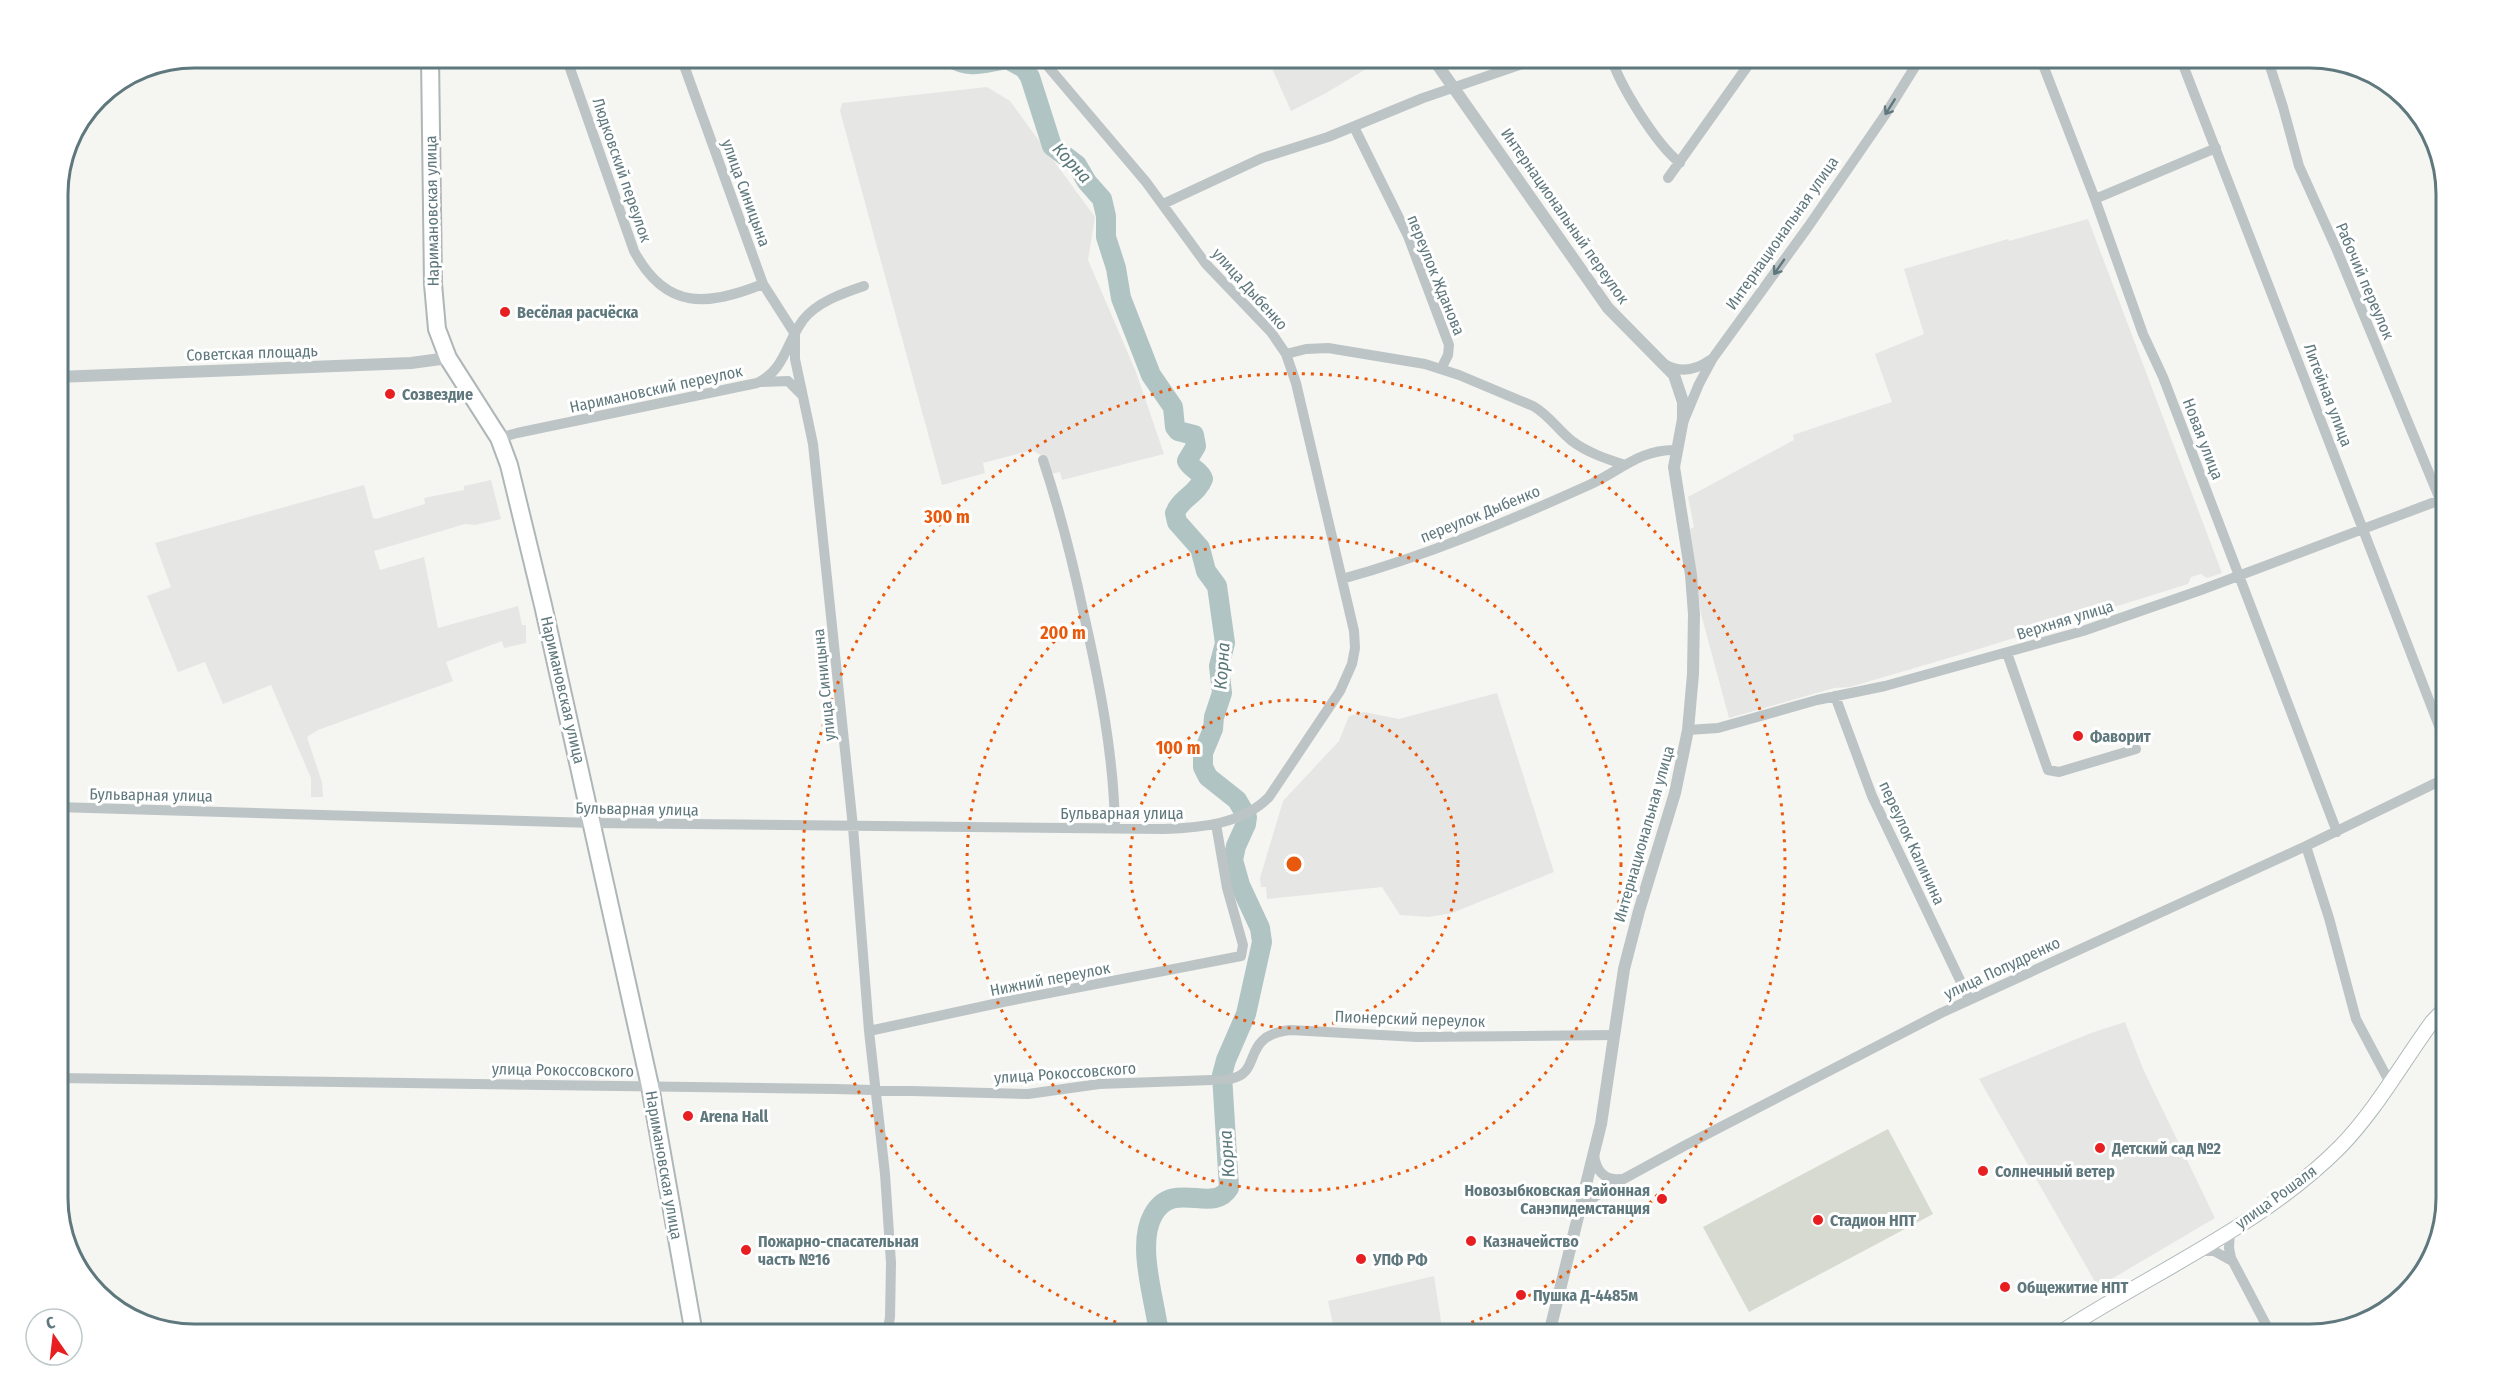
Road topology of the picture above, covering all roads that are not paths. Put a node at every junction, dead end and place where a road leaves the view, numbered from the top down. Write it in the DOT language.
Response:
graph roads {
  1 [pos="430,68"];
  2 [pos="570,68"];
  3 [pos="685,68"];
  4 [pos="1049,68"];
  5 [pos="1439,68"];
  6 [pos="1511,68"];
  7 [pos="1616,68"];
  8 [pos="1746,68"];
  9 [pos="1914,68"];
  10 [pos="2044,68"];
  11 [pos="2184,68"];
  12 [pos="2270,68"];
  13 [pos="1453,88"];
  14 [pos="1354,127"];
  15 [pos="2216,148"];
  16 [pos="1680,163"];
  17 [pos="1668,178"];
  18 [pos="2095,199"];
  19 [pos="1162,204"];
  20 [pos="763,284"];
  21 [pos="864,286"];
  22 [pos="795,334"];
  23 [pos="1286,354"];
  24 [pos="448,358"];
  25 [pos="1713,358"];
  26 [pos="1666,365"];
  27 [pos="1441,369"];
  28 [pos="68,377"];
  29 [pos="757,383"];
  30 [pos="1679,385"];
  31 [pos="804,397"];
  32 [pos="1680,433"];
  33 [pos="499,438"];
  34 [pos="1676,450"];
  35 [pos="1043,460"];
  36 [pos="1624,465"];
  37 [pos="2435,489"];
  38 [pos="2435,502"];
  39 [pos="2364,530"];
  40 [pos="2240,576"];
  41 [pos="1342,579"];
  42 [pos="2007,653"];
  43 [pos="1835,696"];
  44 [pos="2436,717"];
  45 [pos="1688,730"];
  46 [pos="2136,749"];
  47 [pos="2436,783"];
  48 [pos="68,807"];
  49 [pos="1256,808"];
  50 [pos="593,824"];
  51 [pos="1215,824"];
  52 [pos="853,827"];
  53 [pos="1115,828"];
  54 [pos="2337,832"];
  55 [pos="2306,846"];
  56 [pos="1969,999"];
  57 [pos="2436,1018"];
  58 [pos="869,1031"];
  59 [pos="1613,1035"];
  60 [pos="68,1078"];
  61 [pos="1230,1078"];
  62 [pos="1214,1080"];
  63 [pos="2390,1083"];
  64 [pos="650,1086"];
  65 [pos="876,1091"];
  66 [pos="1594,1153"];
  67 [pos="1629,1176"];
  68 [pos="1581,1205"];
  69 [pos="2230,1230"];
  70 [pos="2191,1253"];
  71 [pos="2232,1261"];
  72 [pos="692,1324"];
  73 [pos="889,1324"];
  74 [pos="1551,1324"];
  75 [pos="2074,1324"];
  76 [pos="2266,1324"];
  1 -- 24 [label="main road, Наримановская улица"];
  2 -- 20 [label="street, Людковский переулок"];
  3 -- 20 [label="street, улица Синицына"];
  4 -- 19 [label="street, улица Дыбенко"];
  5 -- 13 [label="street, Интернациональный переулок"];
  6 -- 13 [label="street"];
  7 -- 16 [label="street"];
  8 -- 16 [label="street"];
  9 -- 25 [label="street, Интернациональная улица, one-way"];
  10 -- 18 [label="street, Новая улица"];
  11 -- 15 [label="street, Литейная улица"];
  12 -- 37 [label="street, Рабочий переулок"];
  13 -- 14 [label="street"];
  13 -- 26 [label="street, Интернациональный переулок"];
  14 -- 19 [label="street"];
  14 -- 27 [label="street, переулок Жданова"];
  15 -- 18 [label="street"];
  15 -- 39 [label="street, Литейная улица"];
  16 -- 17 [label="street"];
  18 -- 40 [label="street, Новая улица"];
  19 -- 23 [label="street, улица Дыбенко"];
  20 -- 22 [label="street, улица Синицына"];
  21 -- 22 [label="street, Наримановский переулок"];
  22 -- 29 [label="street, Наримановский переулок"];
  22 -- 31 [label="street, улица Синицына"];
  23 -- 27 [label="street"];
  23 -- 41 [label="street, улица Дыбенко"];
  24 -- 28 [label="street, Советская площадь"];
  24 -- 33 [label="main road, Наримановская улица"];
  25 -- 26 [label="street"];
  25 -- 32 [label="street, Интернациональная улица"];
  26 -- 30 [label="street, Интернациональный переулок"];
  27 -- 36 [label="street"];
  29 -- 31 [label="street"];
  29 -- 33 [label="street, Наримановский переулок"];
  30 -- 32 [label="street, Интернациональная улица"];
  31 -- 52 [label="street, улица Синицына"];
  32 -- 34 [label="street, Интернациональная улица"];
  33 -- 50 [label="main road, Наримановская улица"];
  34 -- 36 [label="street, переулок Дыбенко"];
  34 -- 45 [label="street, Интернациональная улица"];
  35 -- 53 [label="street"];
  36 -- 41 [label="street, переулок Дыбенко"];
  38 -- 39 [label="street, Верхняя улица"];
  39 -- 40 [label="street, Верхняя улица"];
  39 -- 44 [label="street, Литейная улица"];
  40 -- 42 [label="street, Верхняя улица"];
  40 -- 54 [label="street, Новая улица"];
  41 -- 49 [label="street, улица Дыбенко"];
  42 -- 43 [label="street, Верхняя улица"];
  42 -- 46 [label="street"];
  43 -- 45 [label="street, Верхняя улица"];
  43 -- 56 [label="street, переулок Калинина"];
  45 -- 59 [label="street, Интернациональная улица"];
  47 -- 54 [label="street, улица Попудренко"];
  48 -- 50 [label="street, Бульварная улица"];
  49 -- 51 [label="street, Бульварная улица"];
  50 -- 52 [label="street, Бульварная улица"];
  50 -- 64 [label="main road, Наримановская улица"];
  51 -- 53 [label="street, Бульварная улица"];
  51 -- 58 [label="street, Нижний переулок"];
  52 -- 53 [label="street, Бульварная улица"];
  52 -- 58 [label="street, улица Синицына"];
  54 -- 55 [label="street, улица Попудренко"];
  55 -- 56 [label="street, улица Попудренко"];
  55 -- 63 [label="street"];
  56 -- 67 [label="street, улица Попудренко"];
  57 -- 63 [label="main road, улица Рошаля"];
  58 -- 65 [label="street, улица Синицына"];
  59 -- 61 [label="street, Пионерский переулок"];
  59 -- 66 [label="street, Интернациональная улица"];
  60 -- 64 [label="street, улица Рокоссовского"];
  61 -- 62 [label="street"];
  62 -- 65 [label="street, улица Рокоссовского"];
  63 -- 69 [label="main road, улица Рошаля"];
  64 -- 65 [label="street, улица Рокоссовского"];
  64 -- 72 [label="main road, Наримановская улица"];
  65 -- 73 [label="street, улица Синицына"];
  66 -- 67 [label="street"];
  66 -- 68 [label="street, Интернациональная улица"];
  67 -- 68 [label="street, улица Попудренко"];
  68 -- 74 [label="street, Интернациональная улица"];
  69 -- 70 [label="main road, улица Рошаля"];
  69 -- 71 [label="street"];
  70 -- 71 [label="street"];
  70 -- 75 [label="main road, улица Рошаля"];
  71 -- 76 [label="street"];
}
